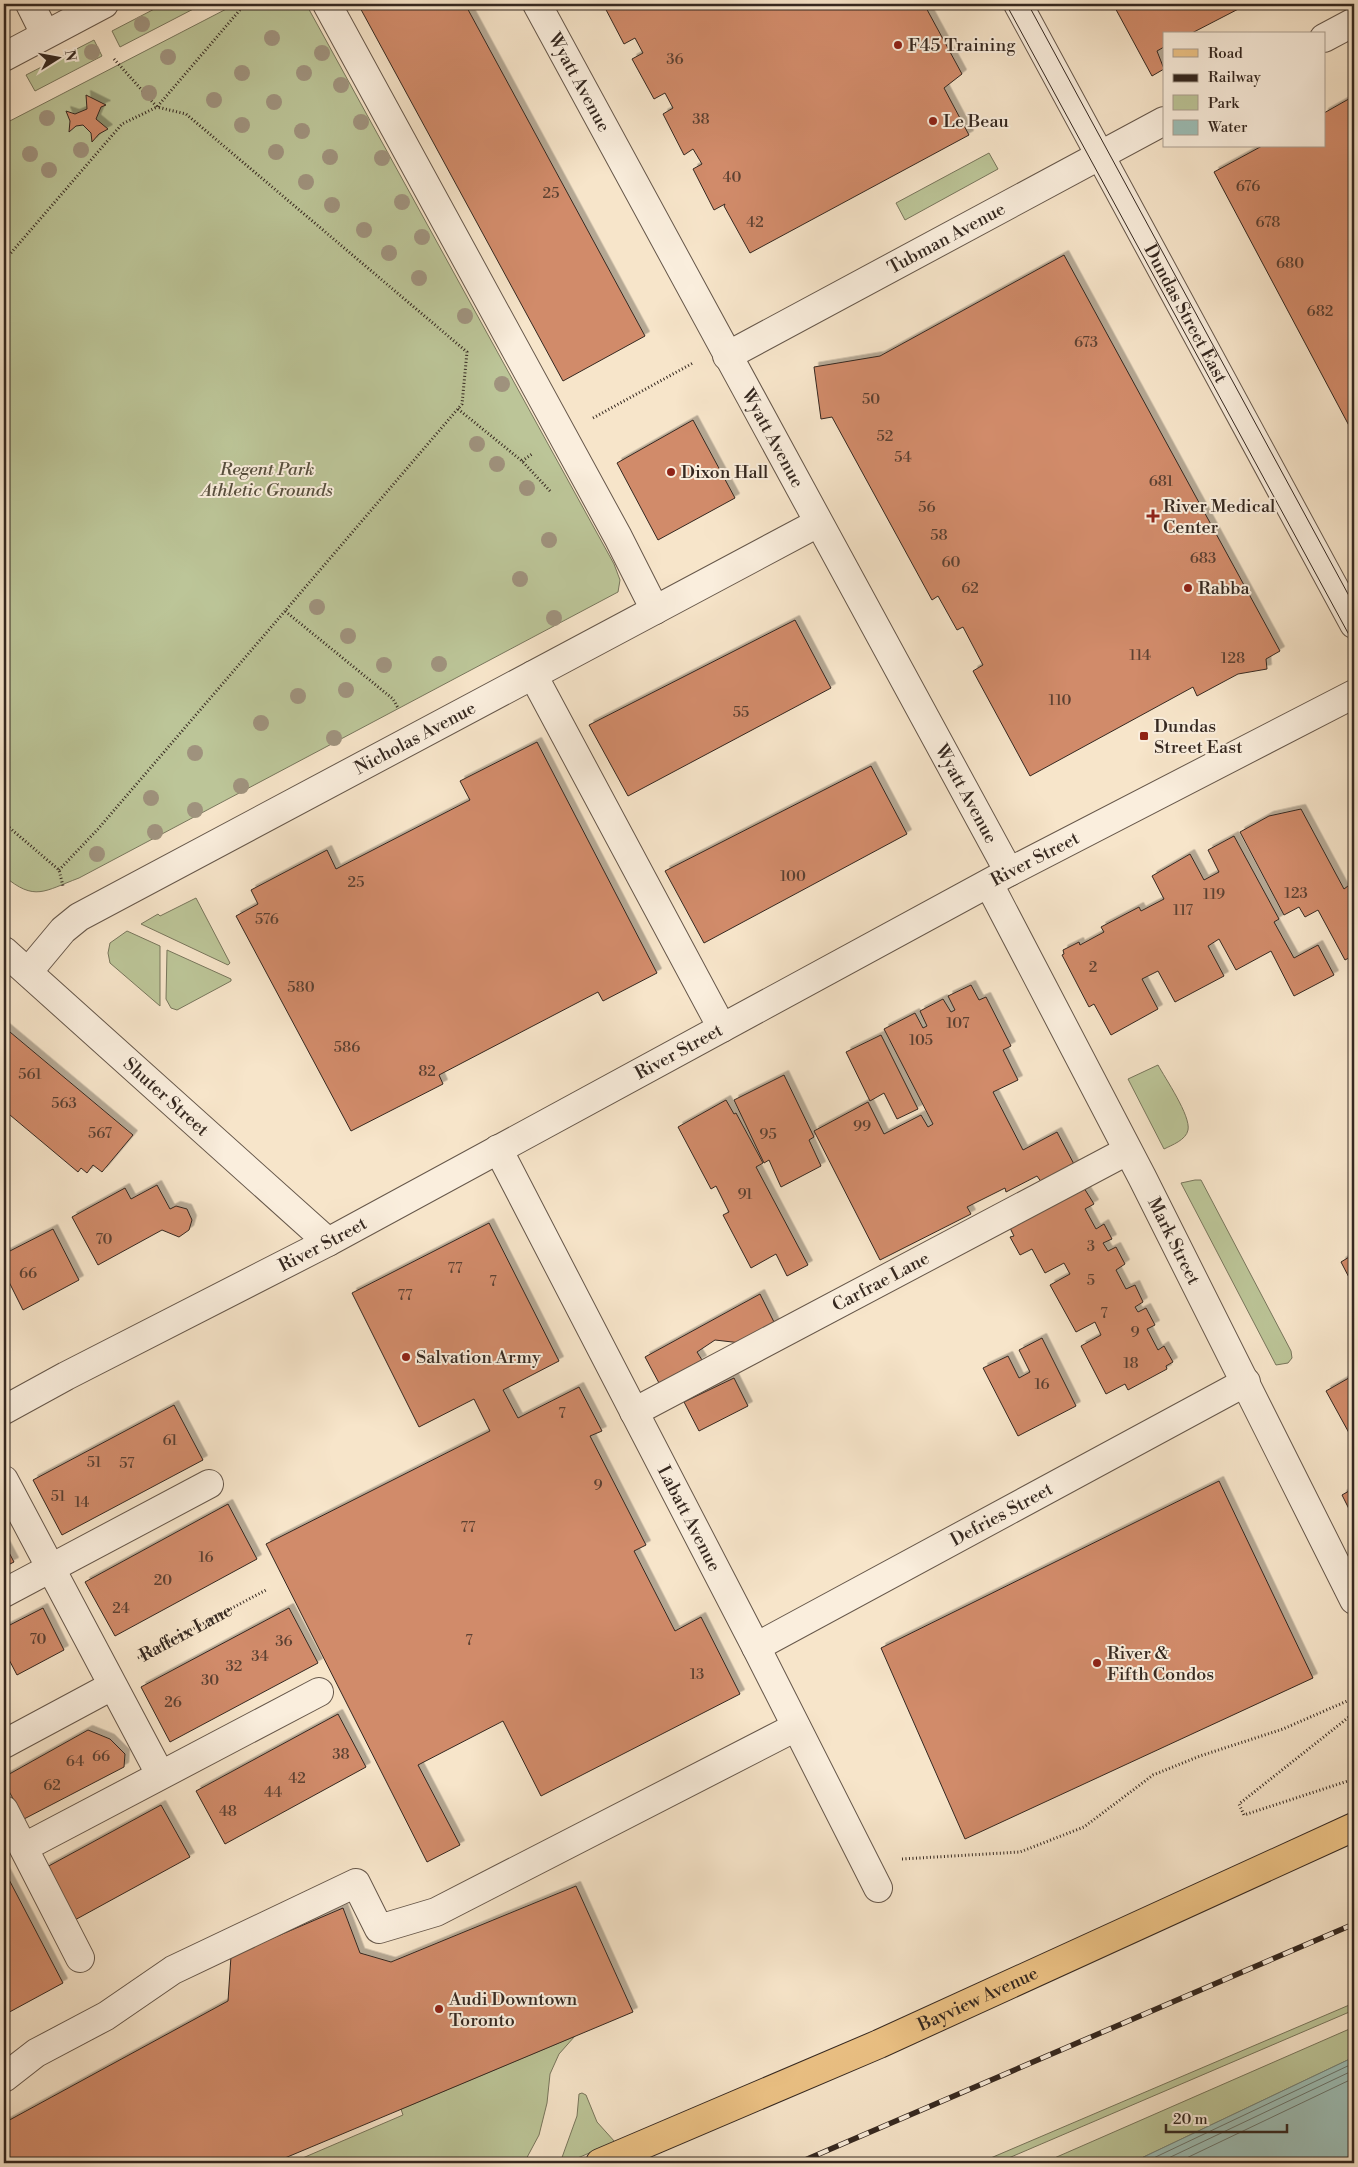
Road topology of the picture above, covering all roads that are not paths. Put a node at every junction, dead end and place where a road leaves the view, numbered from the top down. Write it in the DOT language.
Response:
graph roads {
  1 [pos="30,4"];
  2 [pos="104,4"];
  3 [pos="328,4"];
  4 [pos="537,4"];
  5 [pos="1018,4"];
  6 [pos="1354,22"];
  7 [pos="45,34"];
  8 [pos="1326,37"];
  9 [pos="4,57"];
  10 [pos="1163,122"];
  11 [pos="1100,155"];
  12 [pos="728,356"];
  13 [pos="818,523"];
  14 [pos="655,610"];
  15 [pos="1354,624"];
  16 [pos="534,675"];
  17 [pos="1354,694"];
  18 [pos="999,878"];
  19 [pos="4,951"];
  20 [pos="28,972"];
  21 [pos="722,1028"];
  22 [pos="498,1149"];
  23 [pos="1127,1151"];
  24 [pos="328,1242"];
  25 [pos="1246,1382"];
  26 [pos="4,1410"];
  27 [pos="634,1412"];
  28 [pos="4,1480"];
  29 [pos="209,1484"];
  30 [pos="50,1568"];
  31 [pos="4,1593"];
  32 [pos="1354,1600"];
  33 [pos="756,1647"];
  34 [pos="109,1681"];
  35 [pos="319,1692"];
  36 [pos="796,1727"];
  37 [pos="4,1744"];
  38 [pos="160,1774"];
  39 [pos="4,1810"];
  40 [pos="1354,1827"];
  41 [pos="36,1841"];
  42 [pos="878,1888"];
  43 [pos="80,1958"];
  44 [pos="4,2078"];
  45 [pos="600,2163"];
  1 -- 7 [label="street"];
  2 -- 7 [label="street"];
  3 -- 14 [label="street"];
  4 -- 12 [label="street, Wyatt Avenue"];
  5 -- 11 [label="street, Dundas Street East"];
  6 -- 8 [label="street"];
  7 -- 9 [label="street"];
  10 -- 11 [label="street, Tubman Avenue"];
  11 -- 12 [label="street, Tubman Avenue"];
  11 -- 15 [label="street, Dundas Street East"];
  12 -- 13 [label="street, Wyatt Avenue"];
  13 -- 14 [label="street, Nicholas Avenue"];
  13 -- 18 [label="street, Wyatt Avenue"];
  14 -- 16 [label="street, Nicholas Avenue"];
  16 -- 20 [label="street, Nicholas Avenue"];
  16 -- 21 [label="street"];
  17 -- 18 [label="street, River Street"];
  18 -- 21 [label="street, River Street"];
  18 -- 23 [label="street, Mark Street"];
  19 -- 20 [label="street, Shuter Street"];
  20 -- 24 [label="street, Shuter Street"];
  21 -- 22 [label="street, River Street"];
  22 -- 24 [label="street, River Street"];
  22 -- 27 [label="street, Labatt Avenue"];
  23 -- 25 [label="street, Mark Street"];
  23 -- 27 [label="street, Carfrae Lane"];
  24 -- 26 [label="street, River Street"];
  25 -- 32 [label="street, Mark Street"];
  25 -- 33 [label="street, Defries Street"];
  27 -- 33 [label="street, Labatt Avenue"];
  28 -- 30 [label="street"];
  29 -- 30 [label="street"];
  30 -- 31 [label="street"];
  30 -- 34 [label="street"];
  33 -- 36 [label="street, Labatt Avenue"];
  34 -- 37 [label="street"];
  34 -- 38 [label="street"];
  35 -- 38 [label="street"];
  36 -- 42 [label="street, Labatt Avenue"];
  36 -- 44 [label="street"];
  38 -- 41 [label="street"];
  39 -- 43 [label="street"];
  40 -- 45 [label="main road, Bayview Avenue"];
}
